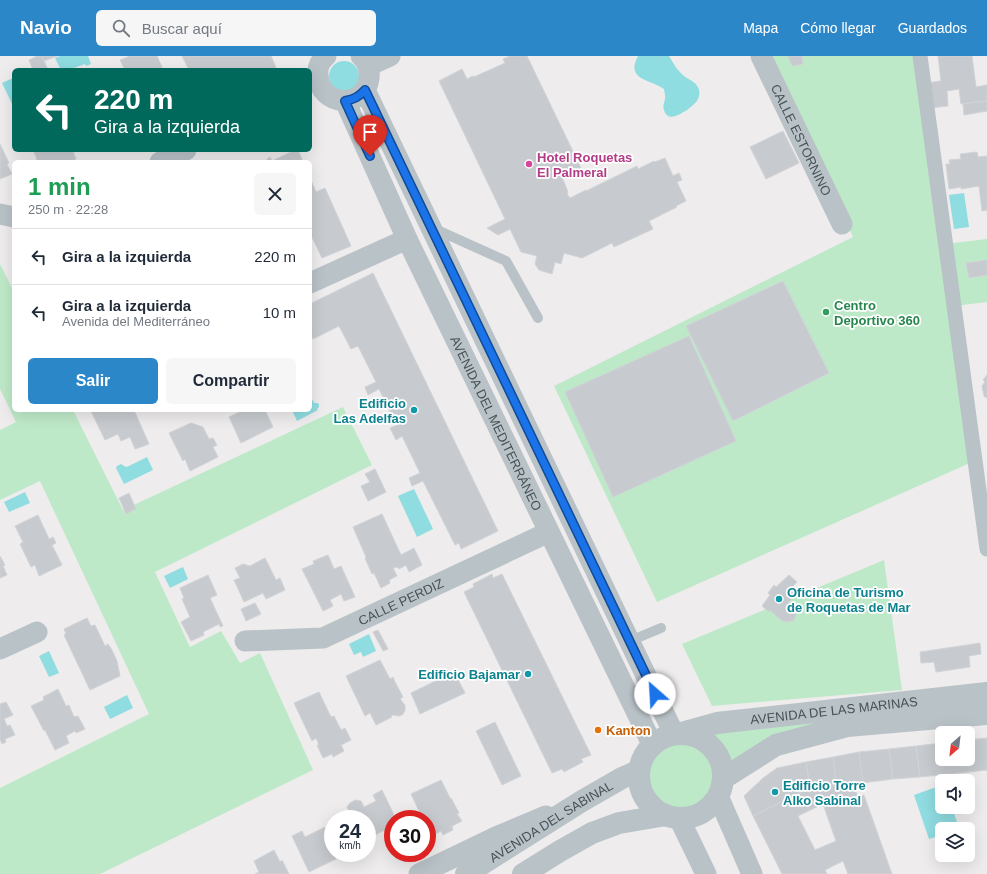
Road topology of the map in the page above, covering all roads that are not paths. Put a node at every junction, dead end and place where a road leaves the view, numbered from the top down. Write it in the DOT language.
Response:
graph roads {
  1 [pos="390,56"];
  2 [pos="761,56"];
  3 [pos="920,56"];
  4 [pos="321,58"];
  5 [pos="365,61"];
  6 [pos="365,90"];
  7 [pos="316,91"];
  8 [pos="345,101"];
  9 [pos="182,152"];
  10 [pos="164,160"];
  11 [pos="0,214"];
  12 [pos="12,217"];
  13 [pos="842,224"];
  14 [pos="431,227"];
  15 [pos="407,239"];
  16 [pos="312,282"];
  17 [pos="538,318"];
  18 [pos="549,532"];
  19 [pos="987,549"];
  20 [pos="661,628"];
  21 [pos="37,632"];
  22 [pos="245,641"];
  23 [pos="630,641"];
  24 [pos="0,650"];
  25 [pos="987,693"];
  26 [pos="987,714"];
  27 [pos="678,733"];
  28 [pos="652,744"];
  29 [pos="638,772"];
  30 [pos="721,787"];
  31 [pos="582,801"];
  32 [pos="672,817"];
  33 [pos="419,874"];
  34 [pos="466,874"];
  35 [pos="522,874"];
  36 [pos="706,874"];
  37 [pos="752,874"];
  1 -- 5 [label="street"];
  2 -- 13 [label="street, CALLE ESTORNINO"];
  3 -- 19 [label="street"];
  4 -- 7 [label="street"];
  5 -- 6 [label="street"];
  6 -- 8 [label="street"];
  6 -- 14 [label="street, AVENIDA DEL MEDITERRÁNEO"];
  7 -- 8 [label="street"];
  8 -- 15 [label="street, AVENIDA DEL MEDITERRÁNEO"];
  9 -- 10 [label="street"];
  11 -- 12 [label="street"];
  14 -- 17 [label="lane"];
  14 -- 23 [label="street, AVENIDA DEL MEDITERRÁNEO"];
  15 -- 16 [label="street"];
  15 -- 18 [label="street, AVENIDA DEL MEDITERRÁNEO"];
  18 -- 22 [label="street, CALLE PERDIZ"];
  18 -- 28 [label="street, AVENIDA DEL MEDITERRÁNEO"];
  20 -- 23 [label="lane"];
  21 -- 24 [label="street"];
  23 -- 27 [label="street, AVENIDA DEL MEDITERRÁNEO"];
  25 -- 27 [label="street, AVENIDA DE LAS MARINAS"];
  26 -- 30 [label="street, AVENIDA DE LAS MARINAS"];
  27 -- 28 [label="street"];
  27 -- 30 [label="street"];
  28 -- 29 [label="street"];
  29 -- 31 [label="street, AVENIDA DEL SABINAL"];
  29 -- 32 [label="street"];
  30 -- 32 [label="street"];
  30 -- 37 [label="street"];
  31 -- 33 [label="street"];
  31 -- 34 [label="street, AVENIDA DEL SABINAL"];
  32 -- 35 [label="street"];
  32 -- 36 [label="street"];
}
